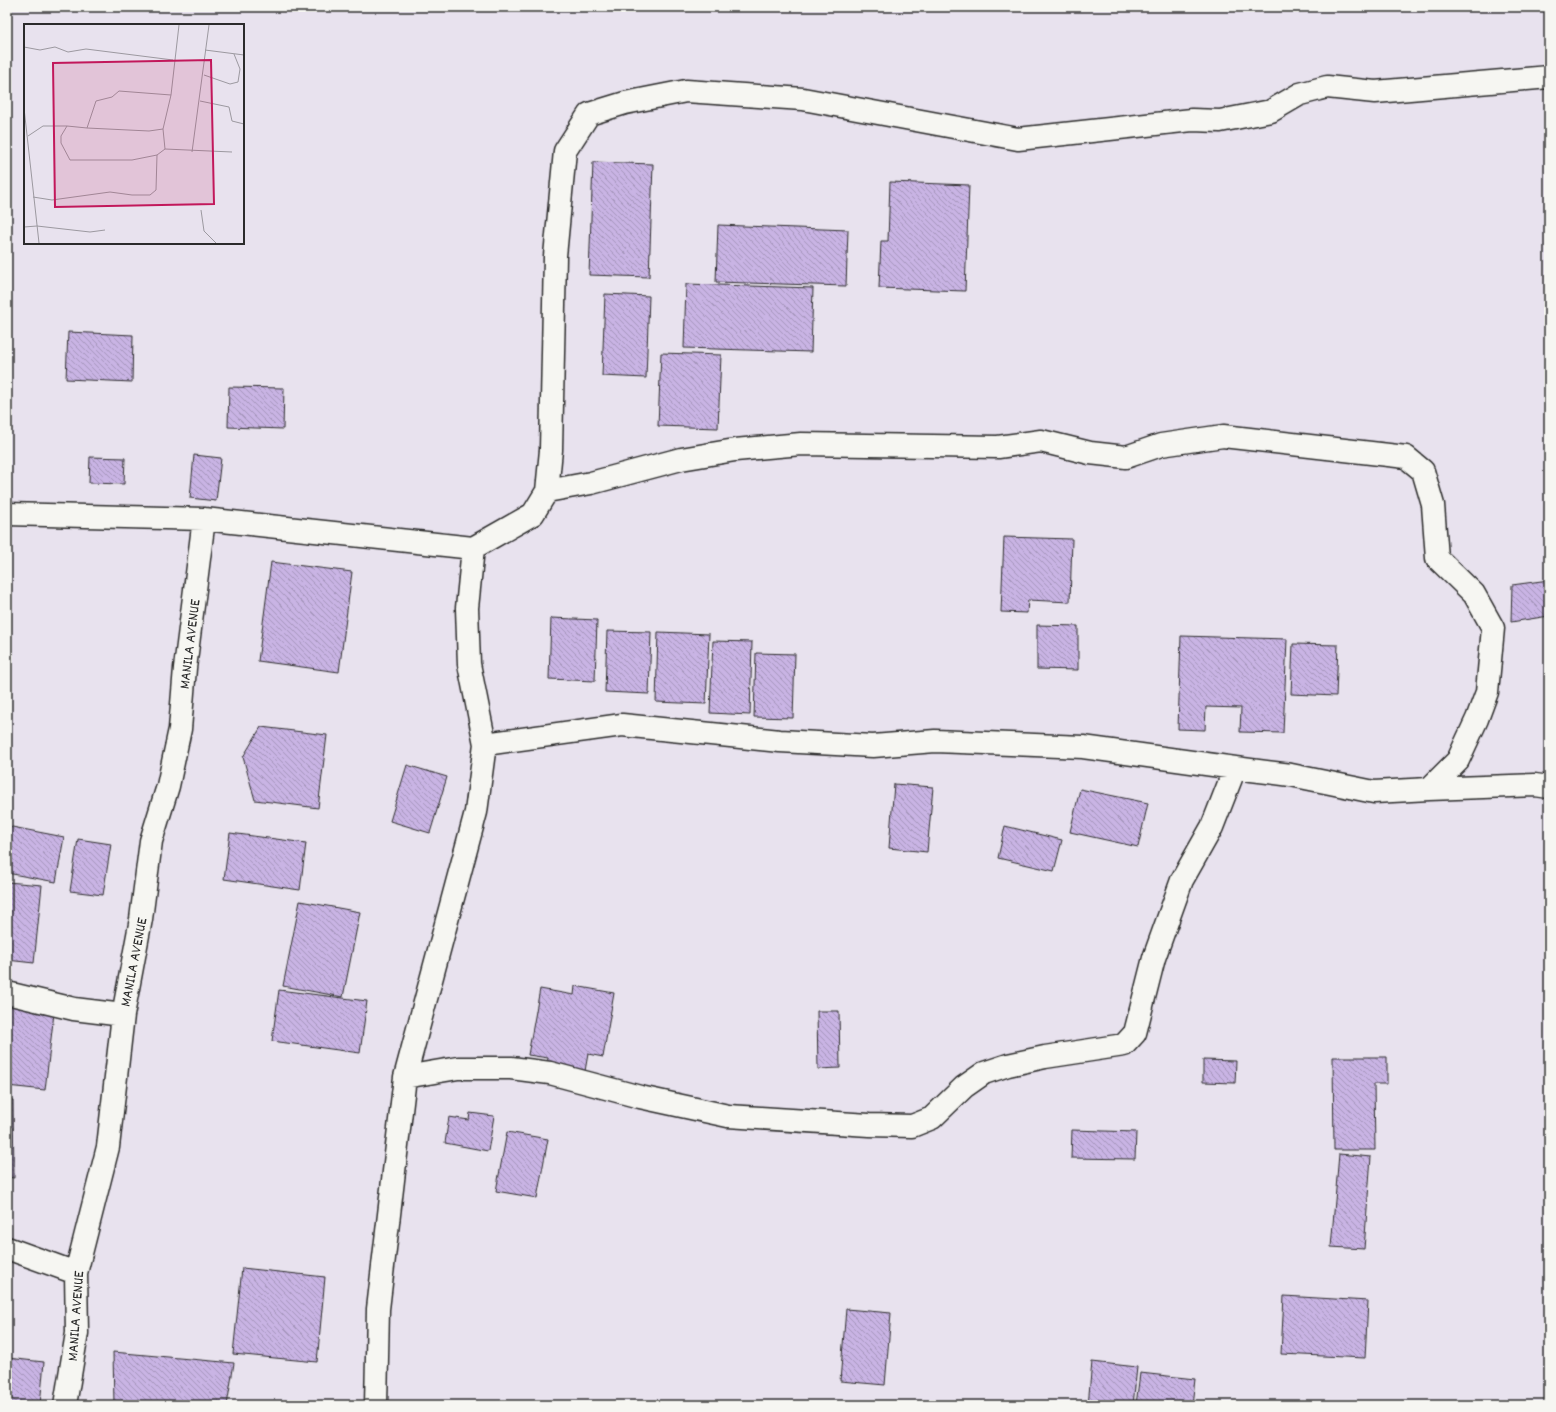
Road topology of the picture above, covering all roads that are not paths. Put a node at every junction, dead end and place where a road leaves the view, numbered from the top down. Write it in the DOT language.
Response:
graph roads {
  1 [pos="1549,77"];
  2 [pos="547,491"];
  3 [pos="7,514"];
  4 [pos="204,519"];
  5 [pos="474,548"];
  6 [pos="485,744"];
  7 [pos="1235,768"];
  8 [pos="1549,787"];
  9 [pos="1429,789"];
  10 [pos="7,994"];
  11 [pos="123,1015"];
  12 [pos="405,1077"];
  13 [pos="7,1248"];
  14 [pos="76,1273"];
  15 [pos="65,1405"];
  16 [pos="376,1405"];
  1 -- 2 [label="street"];
  2 -- 5 [label="street"];
  2 -- 9 [label="street"];
  3 -- 4 [label="street"];
  4 -- 5 [label="street"];
  4 -- 11 [label="street, MANILA AVENUE"];
  5 -- 6 [label="street"];
  6 -- 7 [label="street"];
  6 -- 12 [label="street"];
  7 -- 9 [label="street"];
  7 -- 12 [label="street"];
  8 -- 9 [label="street"];
  10 -- 11 [label="street"];
  11 -- 14 [label="street, MANILA AVENUE"];
  12 -- 16 [label="street"];
  13 -- 14 [label="street"];
  14 -- 15 [label="street, MANILA AVENUE"];
}
